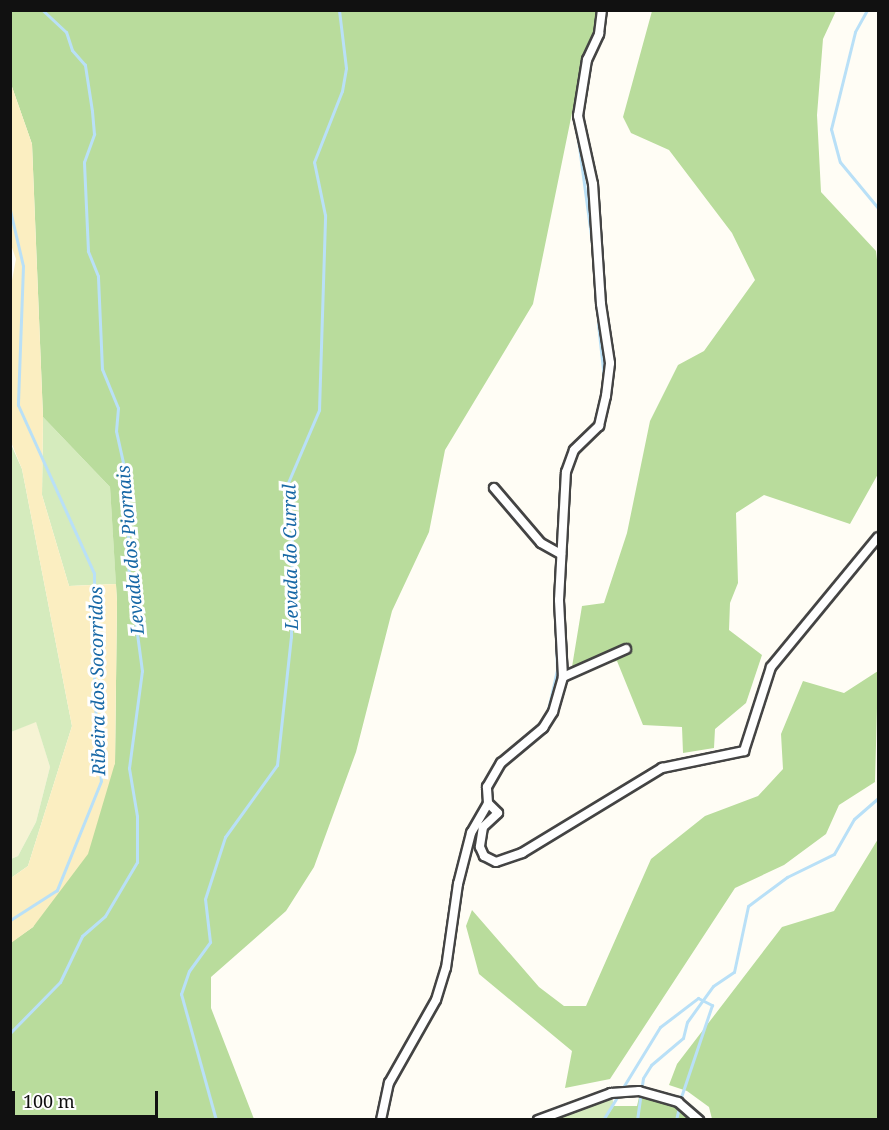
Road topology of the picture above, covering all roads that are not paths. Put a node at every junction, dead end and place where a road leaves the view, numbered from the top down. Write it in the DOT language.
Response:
graph roads {
  1 [pos="602,10"];
  2 [pos="494,488"];
  3 [pos="879,537"];
  4 [pos="561,554"];
  5 [pos="626,649"];
  6 [pos="563,677"];
  7 [pos="488,803"];
  8 [pos="381,1119"];
  9 [pos="538,1119"];
  10 [pos="699,1119"];
  1 -- 4 [label="street"];
  2 -- 4 [label="street"];
  3 -- 7 [label="street"];
  4 -- 6 [label="street"];
  5 -- 6 [label="street"];
  6 -- 7 [label="street"];
  7 -- 8 [label="street"];
  9 -- 10 [label="street"];
}
